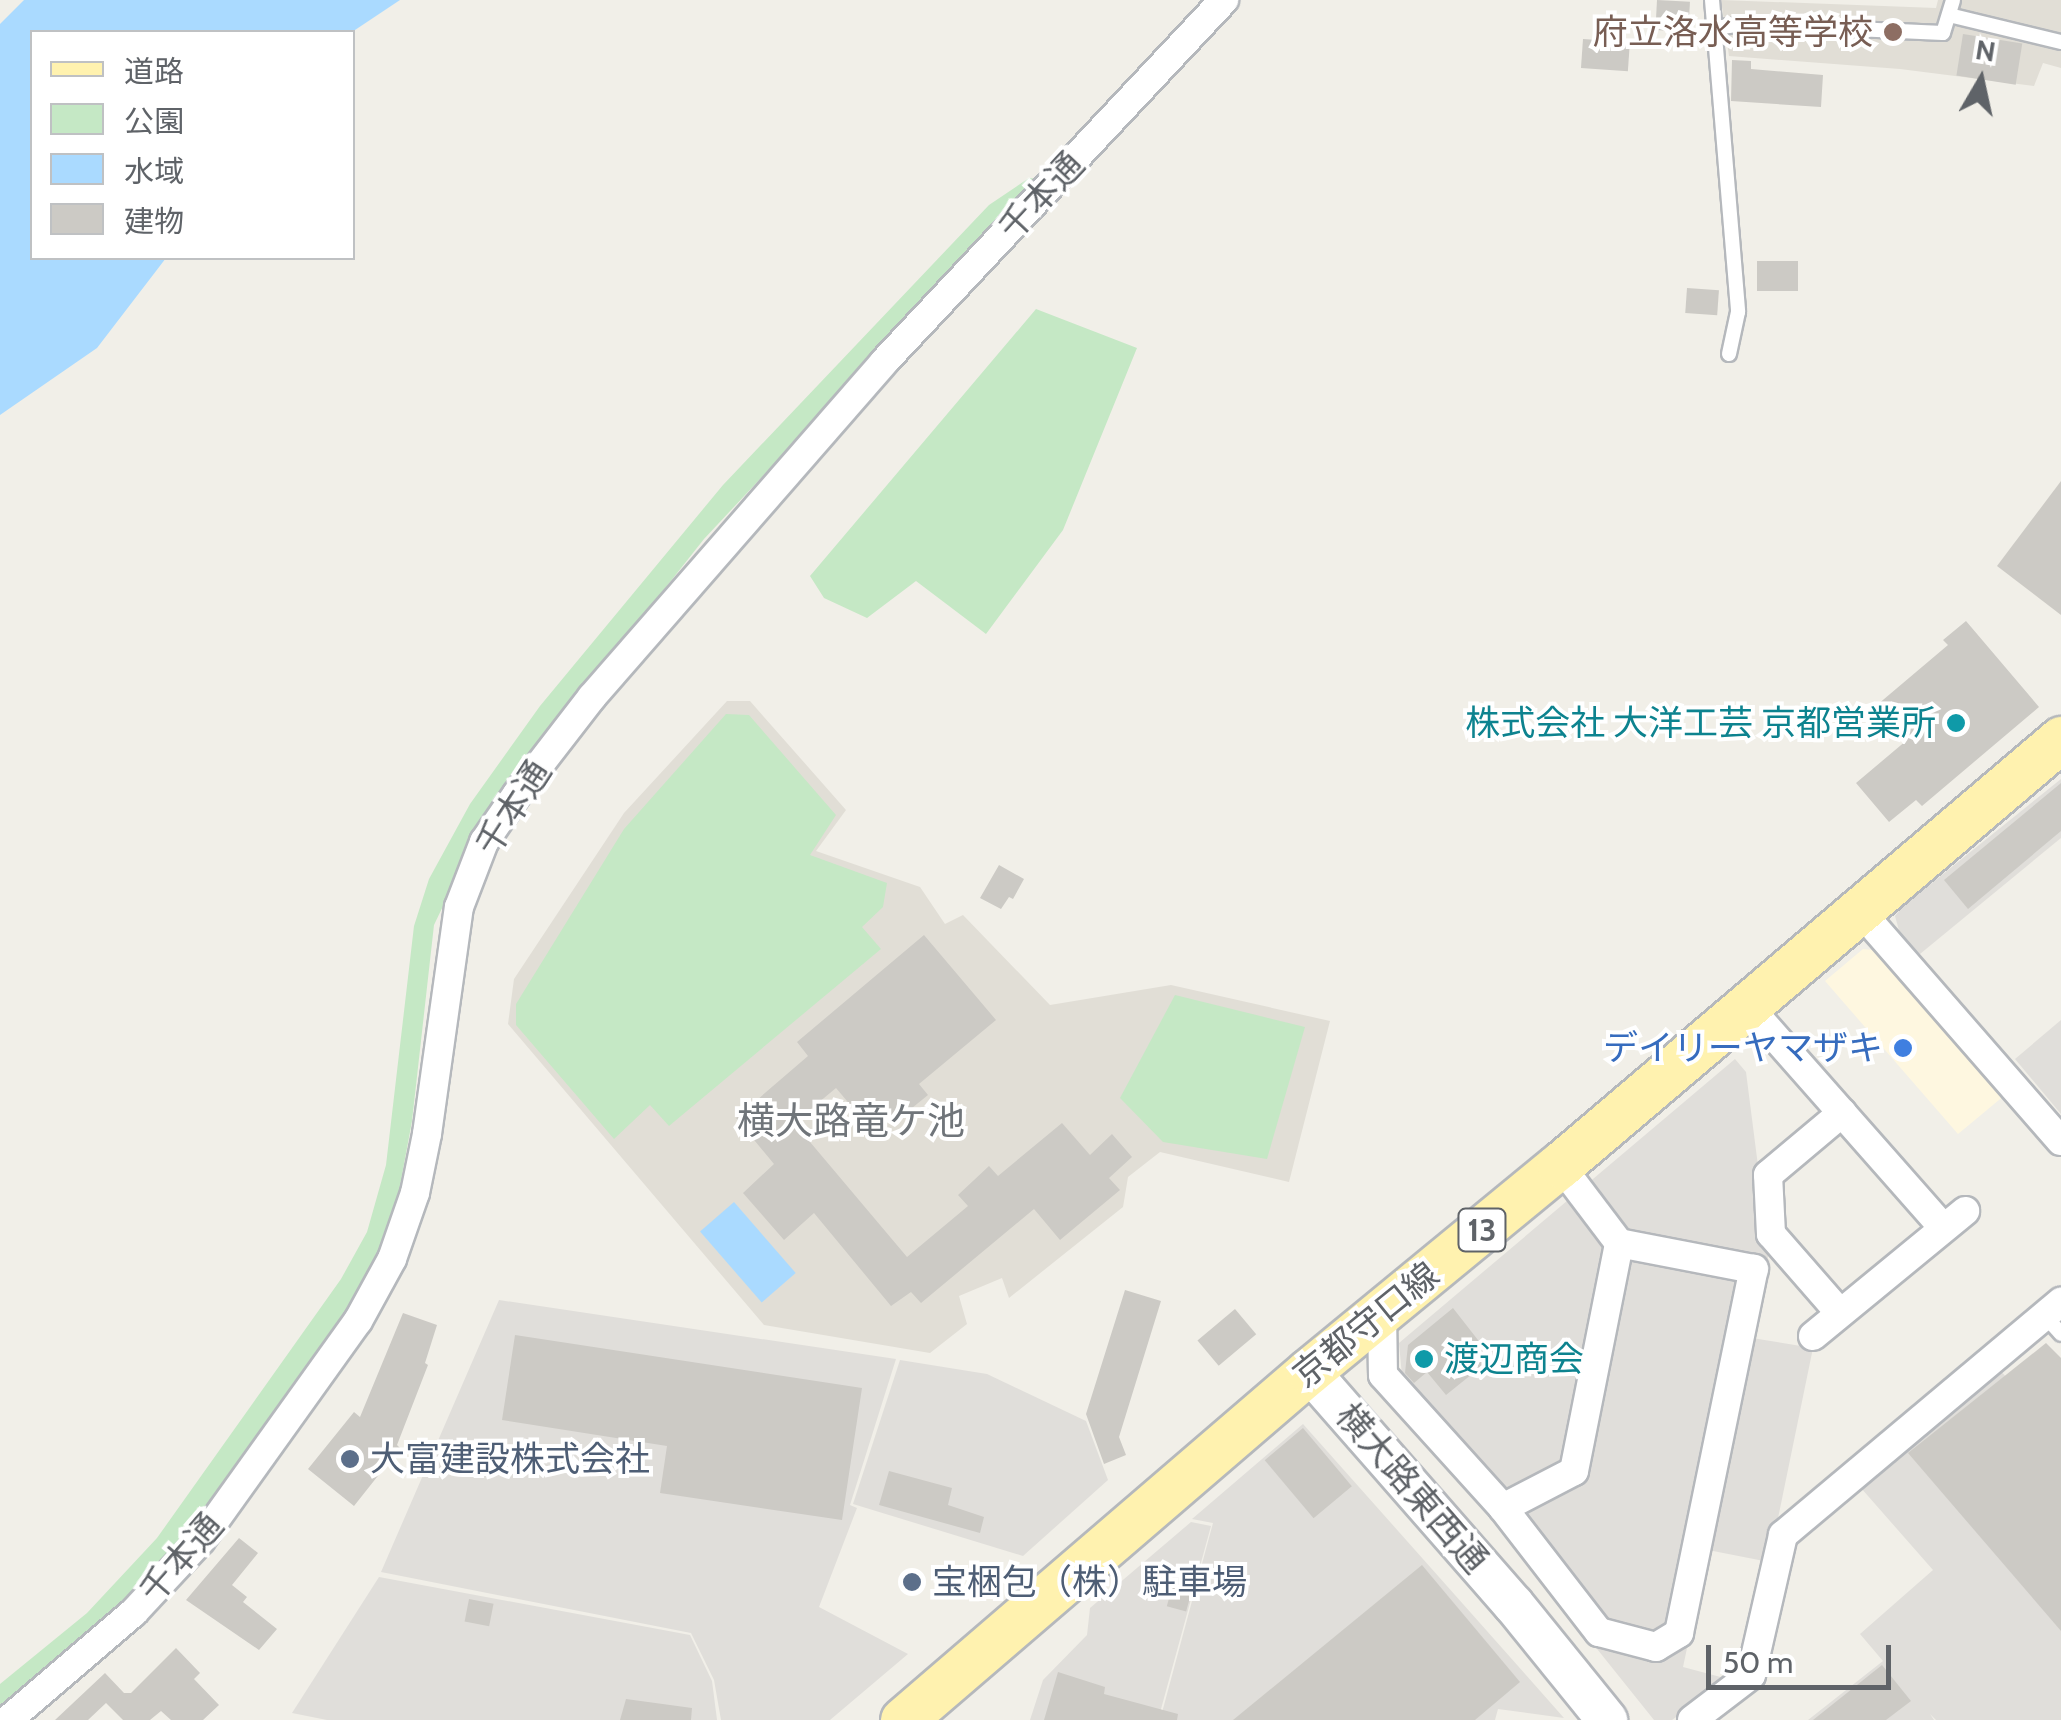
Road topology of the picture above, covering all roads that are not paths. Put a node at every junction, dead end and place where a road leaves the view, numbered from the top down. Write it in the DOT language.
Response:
graph roads {
  1 [pos="1224,0"];
  2 [pos="1712,0"];
  3 [pos="1951,8"];
  4 [pos="1715,28"];
  5 [pos="2061,42"];
  6 [pos="1729,354"];
  7 [pos="2061,740"];
  8 [pos="1861,912"];
  9 [pos="1746,1004"];
  10 [pos="1842,1113"];
  11 [pos="2061,1141"];
  12 [pos="1560,1165"];
  13 [pos="1619,1244"];
  14 [pos="1382,1313"];
  15 [pos="1840,1313"];
  16 [pos="2056,1317"];
  17 [pos="1813,1336"];
  18 [pos="1320,1362"];
  19 [pos="1503,1508"];
  20 [pos="8,1720"];
  21 [pos="903,1720"];
  22 [pos="1607,1720"];
  23 [pos="1692,1720"];
  1 -- 20 [label="street, 千本通"];
  2 -- 4 [label="lane"];
  3 -- 4 [label="lane"];
  3 -- 5 [label="lane"];
  4 -- 6 [label="lane"];
  7 -- 8 [label="main road, 京都守口線 / 13"];
  8 -- 9 [label="main road, 京都守口線 / 13"];
  8 -- 11 [label="street"];
  9 -- 10 [label="street"];
  9 -- 12 [label="main road, 京都守口線 / 13"];
  10 -- 15 [label="street"];
  10 -- 15 [label="street"];
  12 -- 13 [label="street"];
  12 -- 14 [label="main road, 京都守口線 / 13"];
  13 -- 19 [label="street"];
  13 -- 19 [label="street"];
  14 -- 18 [label="main road, 京都守口線 / 13"];
  14 -- 19 [label="street"];
  15 -- 17 [label="street"];
  16 -- 23 [label="street"];
  18 -- 21 [label="main road, 京都守口線 / 13"];
  18 -- 22 [label="street, 横大路東西通"];
}
